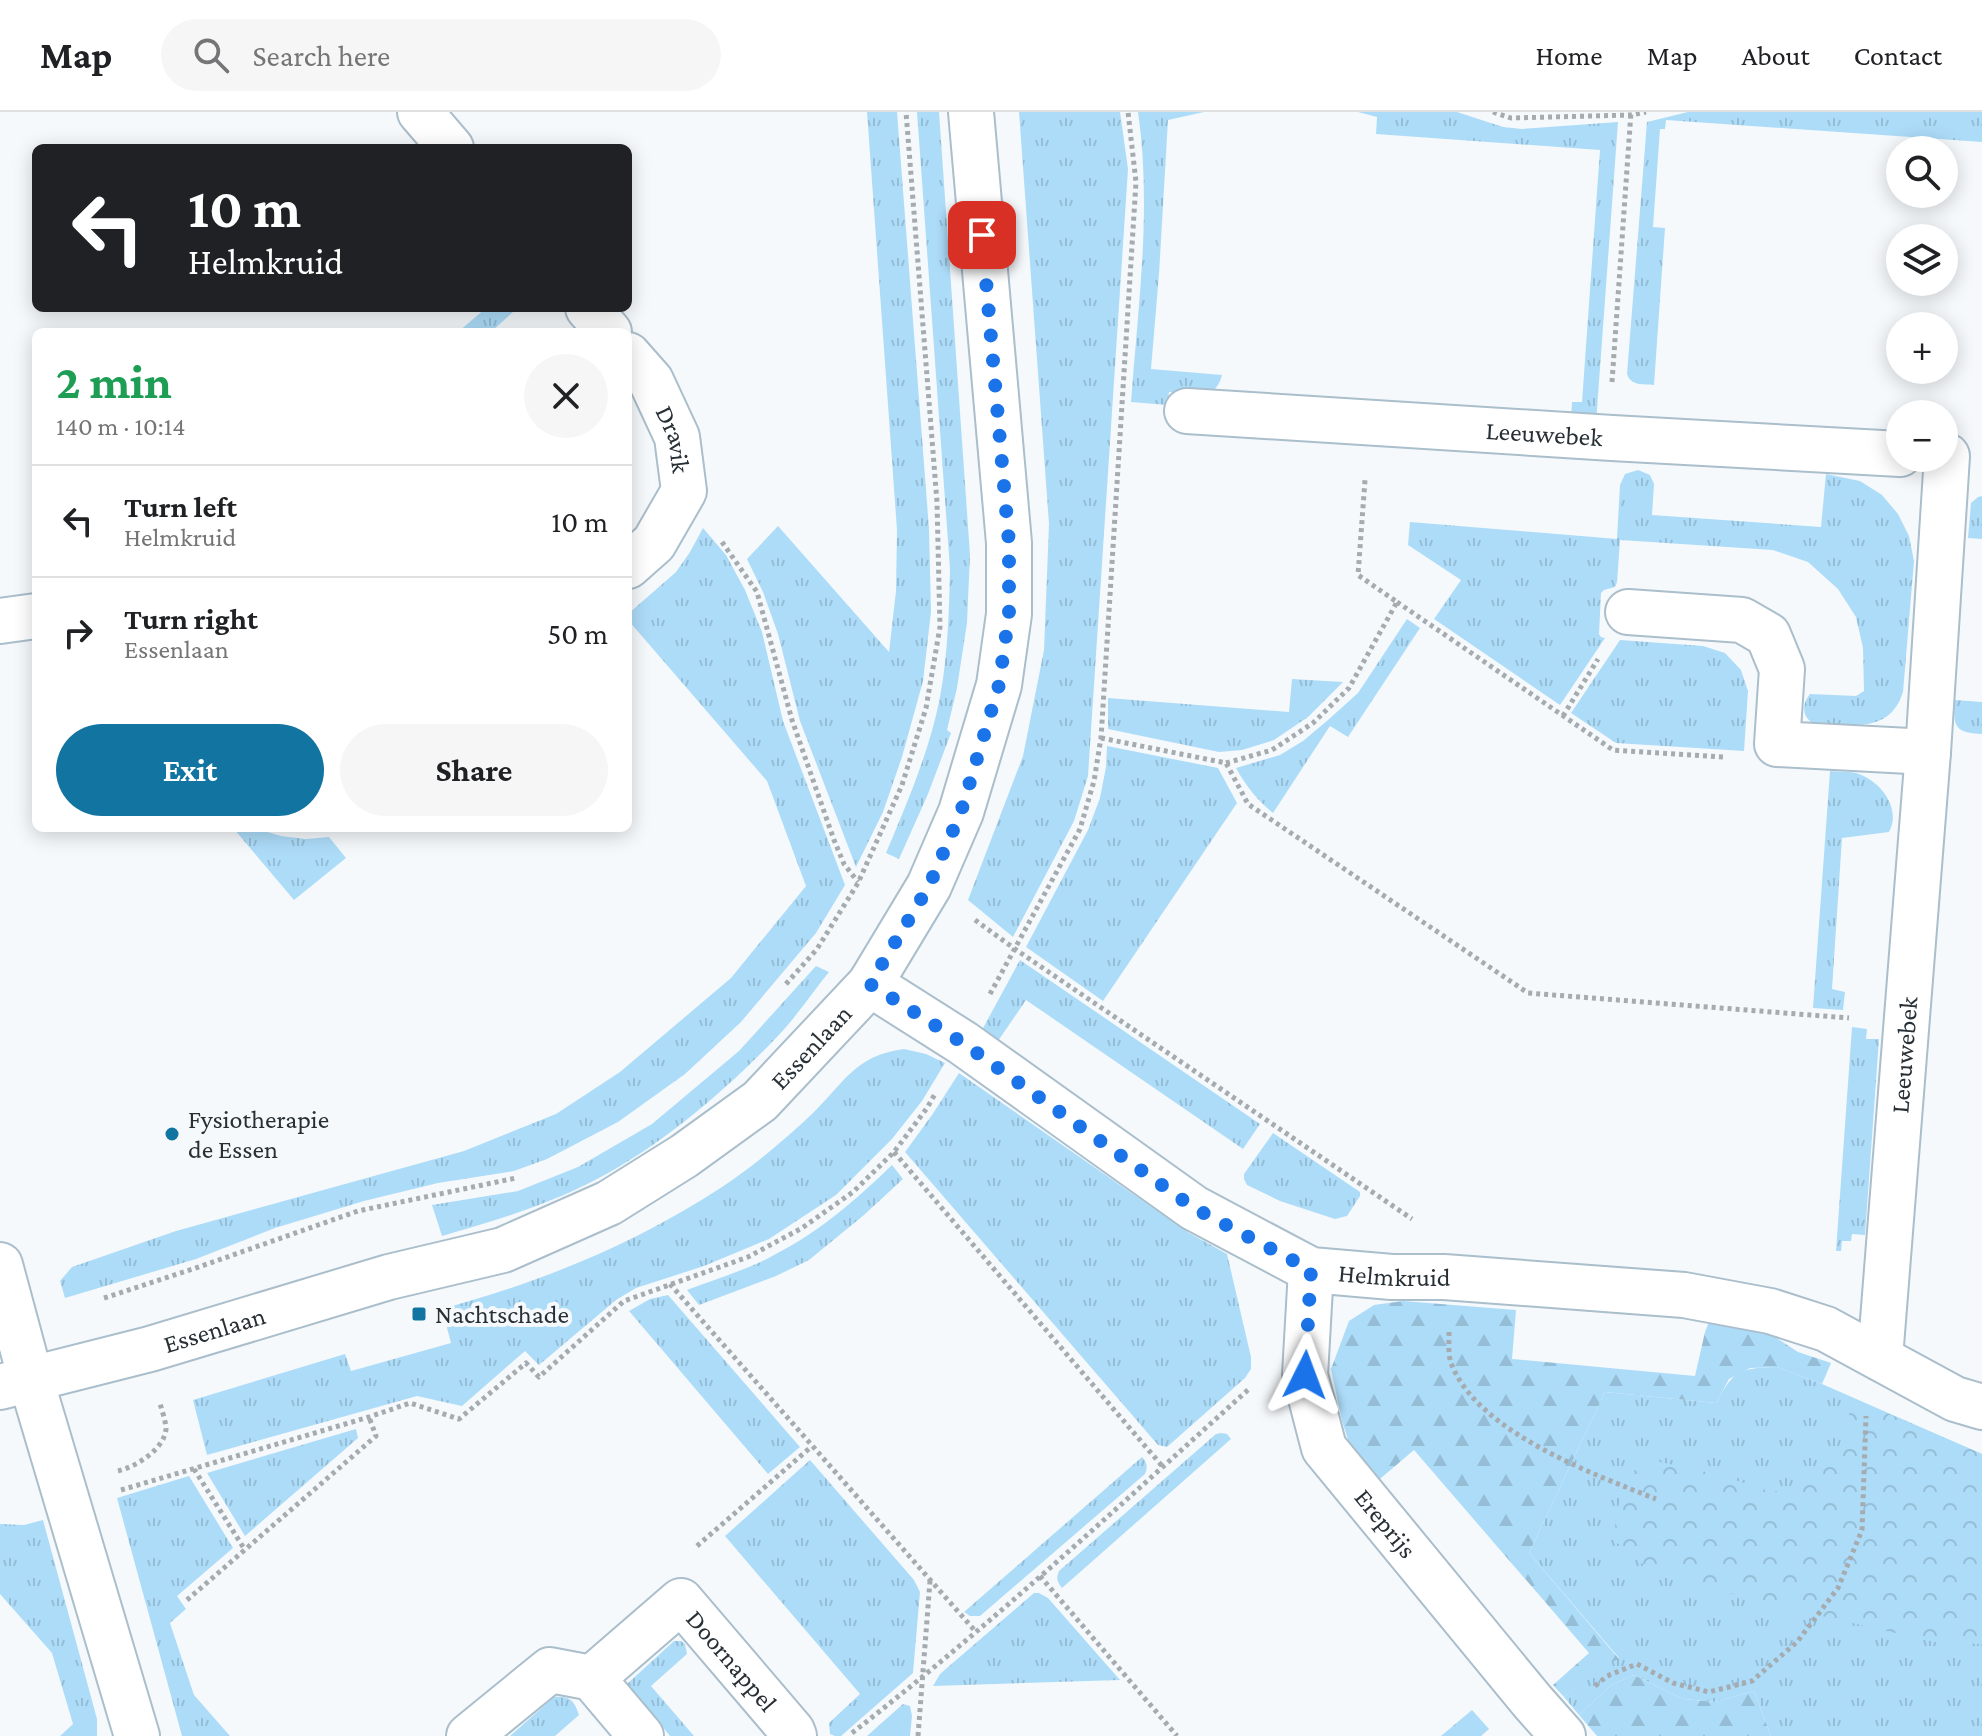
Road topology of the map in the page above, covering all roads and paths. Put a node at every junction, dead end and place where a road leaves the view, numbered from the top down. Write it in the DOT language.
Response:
graph roads {
  1 [pos="420,112"];
  2 [pos="906,112"];
  3 [pos="971,112"];
  4 [pos="1493,112"];
  5 [pos="1646,112"];
  6 [pos="1631,113"];
  7 [pos="448,144"];
  8 [pos="592,312"];
  9 [pos="606,328"];
  10 [pos="632,360"];
  11 [pos="1187,411"];
  12 [pos="1370,424"];
  13 [pos="1612,438"];
  14 [pos="1886,453"];
  15 [pos="1956,472"];
  16 [pos="684,491"];
  17 [pos="632,562"];
  18 [pos="1397,602"];
  19 [pos="1628,612"];
  20 [pos="32,617"];
  21 [pos="0,621"];
  22 [pos="1563,716"];
  23 [pos="1101,738"];
  24 [pos="1777,744"];
  25 [pos="1928,752"];
  26 [pos="1226,763"];
  27 [pos="871,856"];
  28 [pos="858,883"];
  29 [pos="929,886"];
  30 [pos="870,984"];
  31 [pos="776,995"];
  32 [pos="1906,1022"];
  33 [pos="894,1152"];
  34 [pos="522,1177"];
  35 [pos="0,1265"];
  36 [pos="1311,1270"];
  37 [pos="1444,1277"];
  38 [pos="670,1284"];
  39 [pos="103,1298"];
  40 [pos="150,1349"];
  41 [pos="1880,1358"];
  42 [pos="1305,1375"];
  43 [pos="15,1383"];
  44 [pos="1982,1407"];
  45 [pos="369,1417"];
  46 [pos="811,1447"];
  47 [pos="1163,1467"];
  48 [pos="194,1469"];
  49 [pos="64,1486"];
  50 [pos="1656,1499"];
  51 [pos="245,1550"];
  52 [pos="1040,1576"];
  53 [pos="930,1580"];
  54 [pos="187,1600"];
  55 [pos="681,1601"];
  56 [pos="976,1632"];
  57 [pos="592,1678"];
  58 [pos="922,1678"];
  59 [pos="1557,1729"];
  60 [pos="137,1736"];
  61 [pos="469,1736"];
  62 [pos="641,1736"];
  63 [pos="794,1736"];
  64 [pos="848,1736"];
  65 [pos="918,1736"];
  66 [pos="1177,1736"];
  1 -- 7 [label="street"];
  2 -- 27 [label="path"];
  3 -- 29 [label="street, Essenlaan"];
  4 -- 6 [label="path"];
  5 -- 6 [label="path"];
  6 -- 13 [label="path"];
  8 -- 9 [label="street"];
  10 -- 16 [label="street, Dravik"];
  11 -- 12 [label="street, Leeuwebek"];
  12 -- 13 [label="street, Leeuwebek"];
  12 -- 18 [label="path"];
  13 -- 14 [label="street, Leeuwebek"];
  15 -- 25 [label="street, Leeuwebek"];
  16 -- 17 [label="street, Dravik"];
  16 -- 28 [label="path"];
  18 -- 22 [label="path"];
  18 -- 26 [label="path"];
  19 -- 22 [label="path"];
  19 -- 24 [label="street"];
  20 -- 21 [label="street"];
  22 -- 24 [label="path"];
  23 -- 26 [label="path"];
  24 -- 25 [label="street"];
  25 -- 32 [label="street, Leeuwebek"];
  26 -- 32 [label="path"];
  27 -- 28 [label="path"];
  27 -- 29 [label="path"];
  28 -- 31 [label="path"];
  29 -- 30 [label="street, Essenlaan"];
  29 -- 37 [label="path"];
  30 -- 36 [label="street, Helmkruid"];
  30 -- 40 [label="street, Essenlaan"];
  32 -- 41 [label="street, Leeuwebek"];
  33 -- 47 [label="path"];
  34 -- 39 [label="path"];
  35 -- 43 [label="street"];
  36 -- 37 [label="street, Helmkruid"];
  36 -- 42 [label="street, Ereprijs"];
  37 -- 41 [label="street, Helmkruid"];
  37 -- 50 [label="path"];
  38 -- 46 [label="path"];
  40 -- 43 [label="street, Essenlaan"];
  40 -- 49 [label="path"];
  41 -- 44 [label="street, Helmkruid"];
  41 -- 59 [label="path"];
  42 -- 47 [label="path"];
  42 -- 59 [label="street, Ereprijs"];
  43 -- 49 [label="street"];
  45 -- 51 [label="path"];
  46 -- 53 [label="path"];
  46 -- 55 [label="path"];
  47 -- 52 [label="path"];
  48 -- 51 [label="path"];
  49 -- 60 [label="street"];
  51 -- 54 [label="path"];
  52 -- 56 [label="path"];
  52 -- 66 [label="path"];
  53 -- 56 [label="path"];
  53 -- 58 [label="path"];
  55 -- 57 [label="street, Doornappel"];
  55 -- 63 [label="street, Doornappel"];
  56 -- 58 [label="path"];
  57 -- 61 [label="street"];
  57 -- 62 [label="street"];
  58 -- 64 [label="path"];
  58 -- 65 [label="path"];
}
